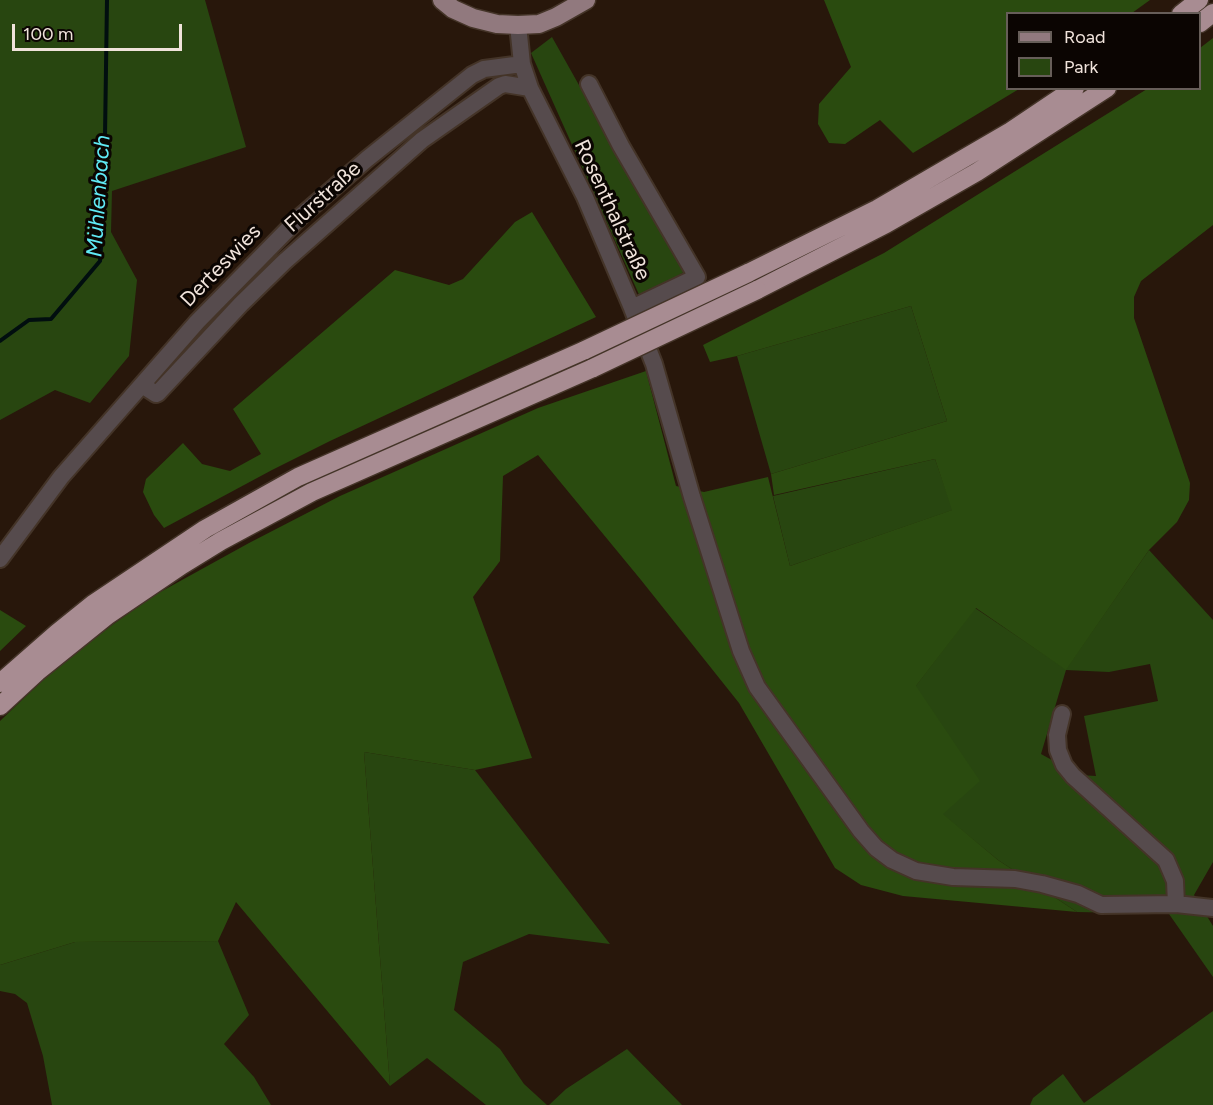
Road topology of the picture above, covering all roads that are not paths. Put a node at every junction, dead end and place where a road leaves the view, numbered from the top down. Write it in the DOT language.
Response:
graph roads {
  1 [pos="442,0"];
  2 [pos="586,0"];
  3 [pos="1200,0"];
  4 [pos="1184,12"];
  5 [pos="1213,13"];
  6 [pos="1201,22"];
  7 [pos="518,25"];
  8 [pos="522,64"];
  9 [pos="589,84"];
  10 [pos="530,88"];
  11 [pos="1072,90"];
  12 [pos="1104,90"];
  13 [pos="632,308"];
  14 [pos="142,385"];
  15 [pos="0,559"];
  16 [pos="0,683"];
  17 [pos="0,706"];
  18 [pos="1062,714"];
  19 [pos="1176,904"];
  20 [pos="1213,908"];
  1 -- 7 [label="main road"];
  2 -- 7 [label="main road"];
  3 -- 4 [label="highway"];
  5 -- 6 [label="highway"];
  7 -- 8 [label="street, Rosenthalstraße"];
  8 -- 10 [label="street, Rosenthalstraße"];
  8 -- 14 [label="street, Derteswies"];
  9 -- 13 [label="street, Rosenthalstraße"];
  10 -- 13 [label="street, Rosenthalstraße"];
  10 -- 14 [label="street, Flurstraße"];
  11 -- 16 [label="highway, bridge"];
  12 -- 17 [label="highway, bridge"];
  13 -- 19 [label="street"];
  14 -- 15 [label="street, Derteswies"];
  18 -- 19 [label="street"];
  19 -- 20 [label="street"];
}
